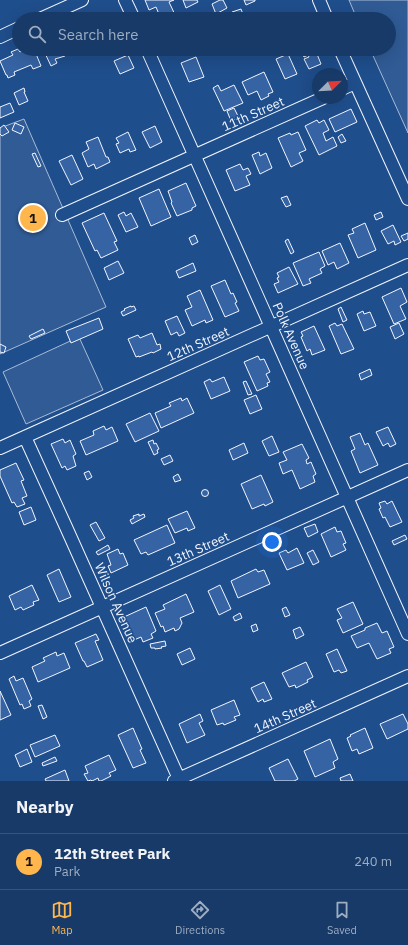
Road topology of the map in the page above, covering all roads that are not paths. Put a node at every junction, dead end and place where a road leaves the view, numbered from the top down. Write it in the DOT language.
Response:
graph roads {
  1 [pos="82,0"];
  2 [pos="125,0"];
  3 [pos="318,0"];
  4 [pos="55,12"];
  5 [pos="131,12"];
  6 [pos="324,12"];
  7 [pos="12,31"];
  8 [pos="0,37"];
  9 [pos="150,56"];
  10 [pos="343,56"];
  11 [pos="356,83"];
  12 [pos="348,86"];
  13 [pos="312,103"];
  14 [pos="194,155"];
  15 [pos="404,179"];
  16 [pos="408,199"];
  17 [pos="62,215"];
  18 [pos="408,265"];
  19 [pos="271,327"];
  20 [pos="25,437"];
  21 [pos="0,448"];
  22 [pos="408,470"];
  23 [pos="347,497"];
  24 [pos="102,607"];
  25 [pos="408,634"];
  26 [pos="0,652"];
  27 [pos="408,676"];
  28 [pos="178,780"];
  1 -- 4 [label="street"];
  2 -- 5 [label="street"];
  3 -- 6 [label="street"];
  7 -- 8 [label="street"];
  9 -- 14 [label="street, Polk Avenue"];
  10 -- 11 [label="street"];
  11 -- 12 [label="street"];
  11 -- 15 [label="street"];
  13 -- 14 [label="street, 11th Street"];
  14 -- 17 [label="street, 11th Street"];
  14 -- 19 [label="street, Polk Avenue"];
  15 -- 16 [label="street"];
  18 -- 19 [label="street, 12th Street"];
  19 -- 20 [label="street, 12th Street"];
  19 -- 23 [label="street, Polk Avenue"];
  20 -- 21 [label="street, 12th Street"];
  20 -- 24 [label="street, Wilson Avenue"];
  22 -- 23 [label="street, 13th Street"];
  23 -- 24 [label="street, 13th Street"];
  23 -- 25 [label="street, Polk Avenue"];
  24 -- 26 [label="street, 13th Street"];
  24 -- 28 [label="street, Wilson Avenue"];
  27 -- 28 [label="street, 14th Street"];
}
